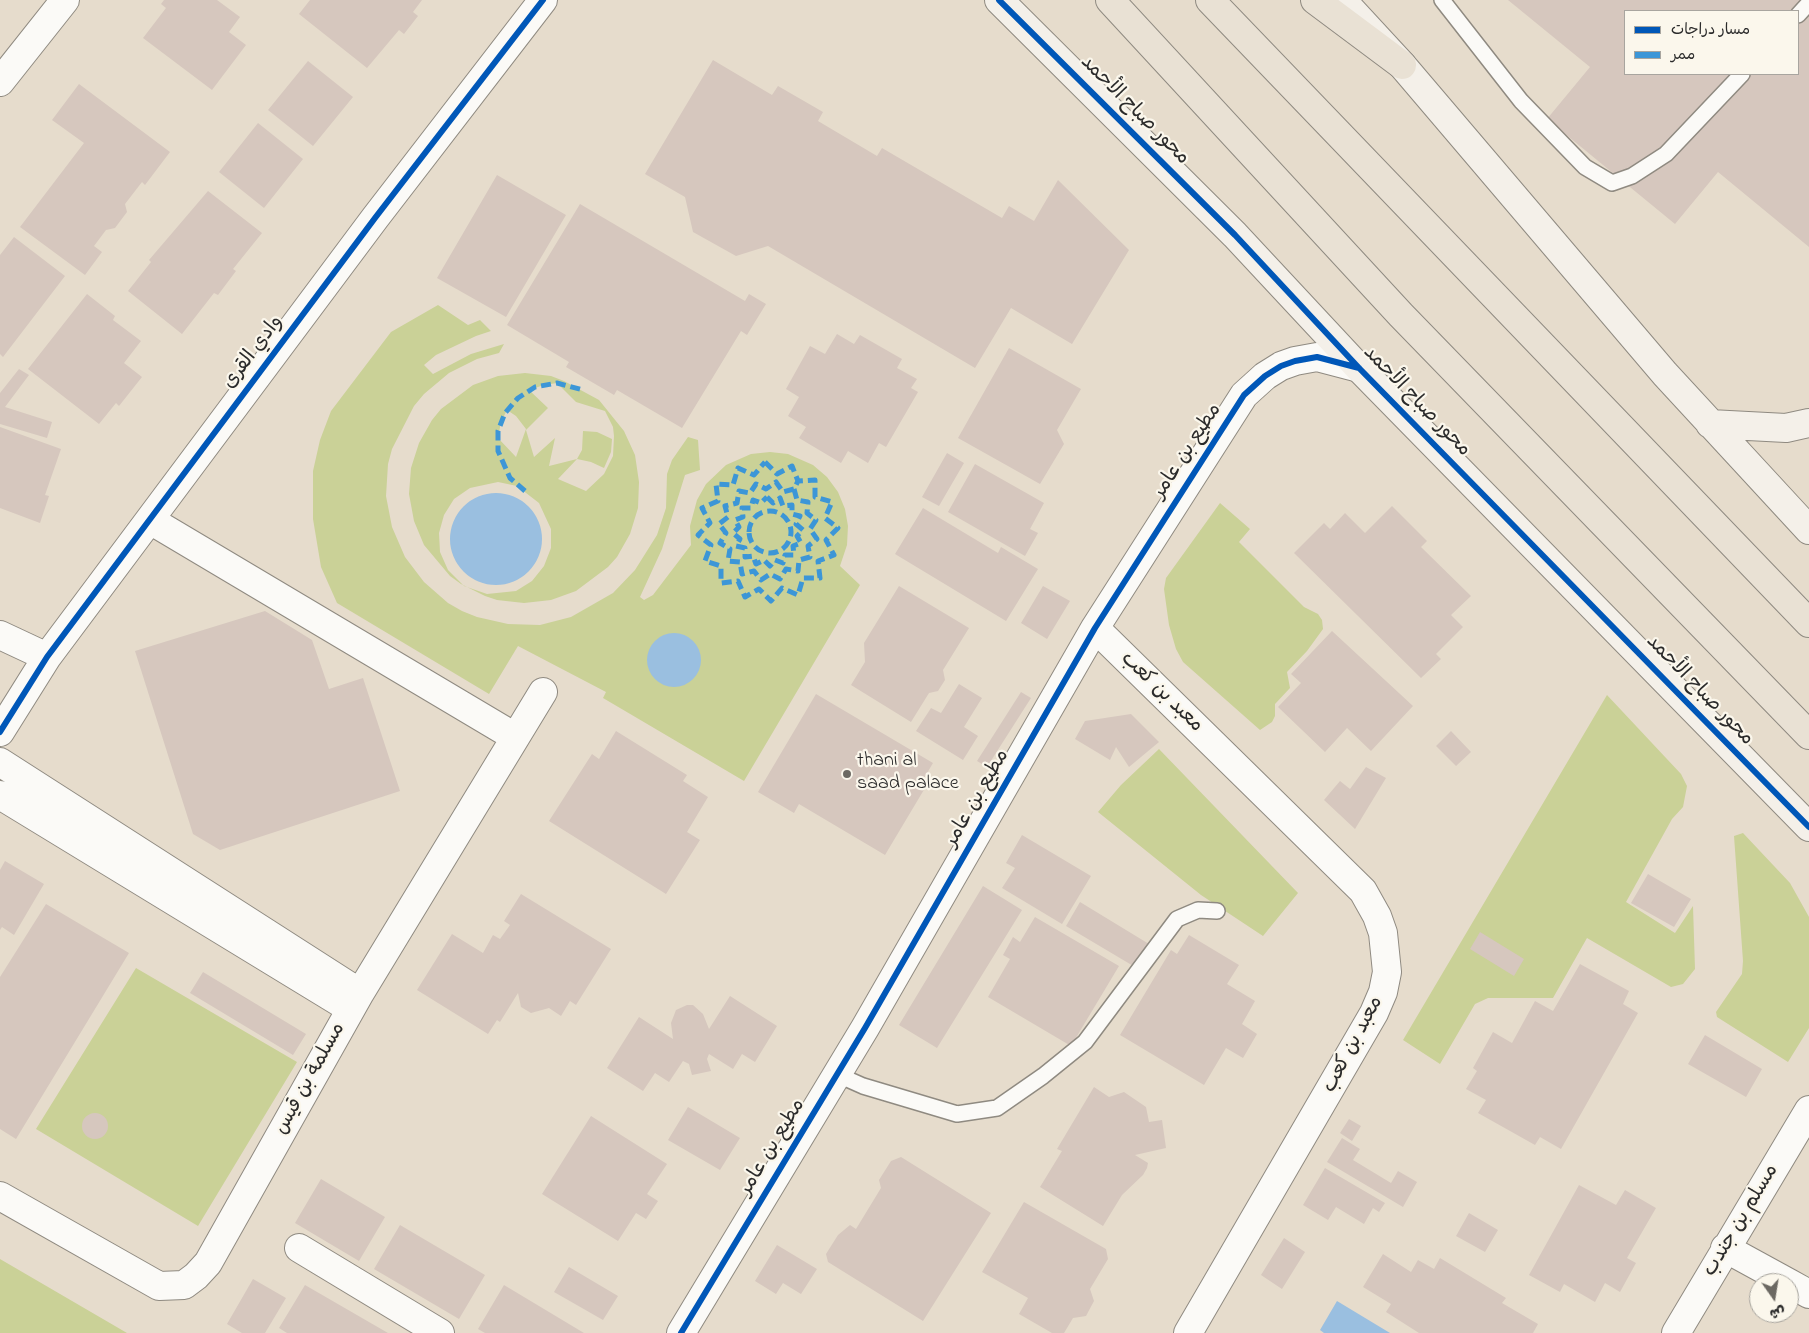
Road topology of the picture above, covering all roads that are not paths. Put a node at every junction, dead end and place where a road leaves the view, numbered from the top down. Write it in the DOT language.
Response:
graph roads {
  1 [pos="65,0"];
  2 [pos="543,0"];
  3 [pos="999,0"];
  4 [pos="1110,0"];
  5 [pos="1210,0"];
  6 [pos="1315,0"];
  7 [pos="1342,0"];
  8 [pos="1442,0"];
  9 [pos="1809,3"];
  10 [pos="1799,14"];
  11 [pos="1402,65"];
  12 [pos="1741,75"];
  13 [pos="0,82"];
  14 [pos="1359,368"];
  15 [pos="1809,423"];
  16 [pos="1710,424"];
  17 [pos="150,520"];
  18 [pos="1809,530"];
  19 [pos="1809,624"];
  20 [pos="1094,628"];
  21 [pos="0,635"];
  22 [pos="47,657"];
  23 [pos="543,692"];
  24 [pos="0,732"];
  25 [pos="1809,735"];
  26 [pos="516,737"];
  27 [pos="0,762"];
  28 [pos="0,794"];
  29 [pos="1809,827"];
  30 [pos="1217,911"];
  31 [pos="355,1001"];
  32 [pos="836,1074"];
  33 [pos="1809,1110"];
  34 [pos="0,1196"];
  35 [pos="299,1248"];
  36 [pos="1725,1248"];
  37 [pos="1771,1273"];
  38 [pos="440,1333"];
  39 [pos="681,1333"];
  40 [pos="1188,1333"];
  41 [pos="1676,1333"];
  1 -- 13 [label="street"];
  2 -- 17 [label="street, وادي القرى"];
  3 -- 14 [label="street, محور صباح الأحمد"];
  4 -- 25 [label="highway"];
  5 -- 19 [label="highway"];
  6 -- 11 [label="highway"];
  7 -- 11 [label="street"];
  8 -- 12 [label="lane"];
  9 -- 10 [label="lane"];
  11 -- 16 [label="street"];
  14 -- 20 [label="street, مطيع بن عامر"];
  14 -- 29 [label="street, محور صباح الأحمد"];
  15 -- 16 [label="street"];
  16 -- 18 [label="street"];
  17 -- 22 [label="street, وادي القرى"];
  17 -- 26 [label="street"];
  20 -- 32 [label="street, مطيع بن عامر"];
  20 -- 40 [label="street, معبد بن كعب"];
  21 -- 22 [label="street"];
  22 -- 24 [label="street, وادي القرى"];
  23 -- 26 [label="street, مسلمة بن قيس"];
  26 -- 31 [label="street, مسلمة بن قيس"];
  27 -- 31 [label="street"];
  28 -- 31 [label="street"];
  30 -- 32 [label="lane"];
  31 -- 34 [label="street, مسلمة بن قيس"];
  32 -- 39 [label="street, مطيع بن عامر"];
  33 -- 36 [label="street, مسلم بن جندب"];
  35 -- 38 [label="street"];
  36 -- 37 [label="street"];
  36 -- 41 [label="street, مسلم بن جندب"];
}
